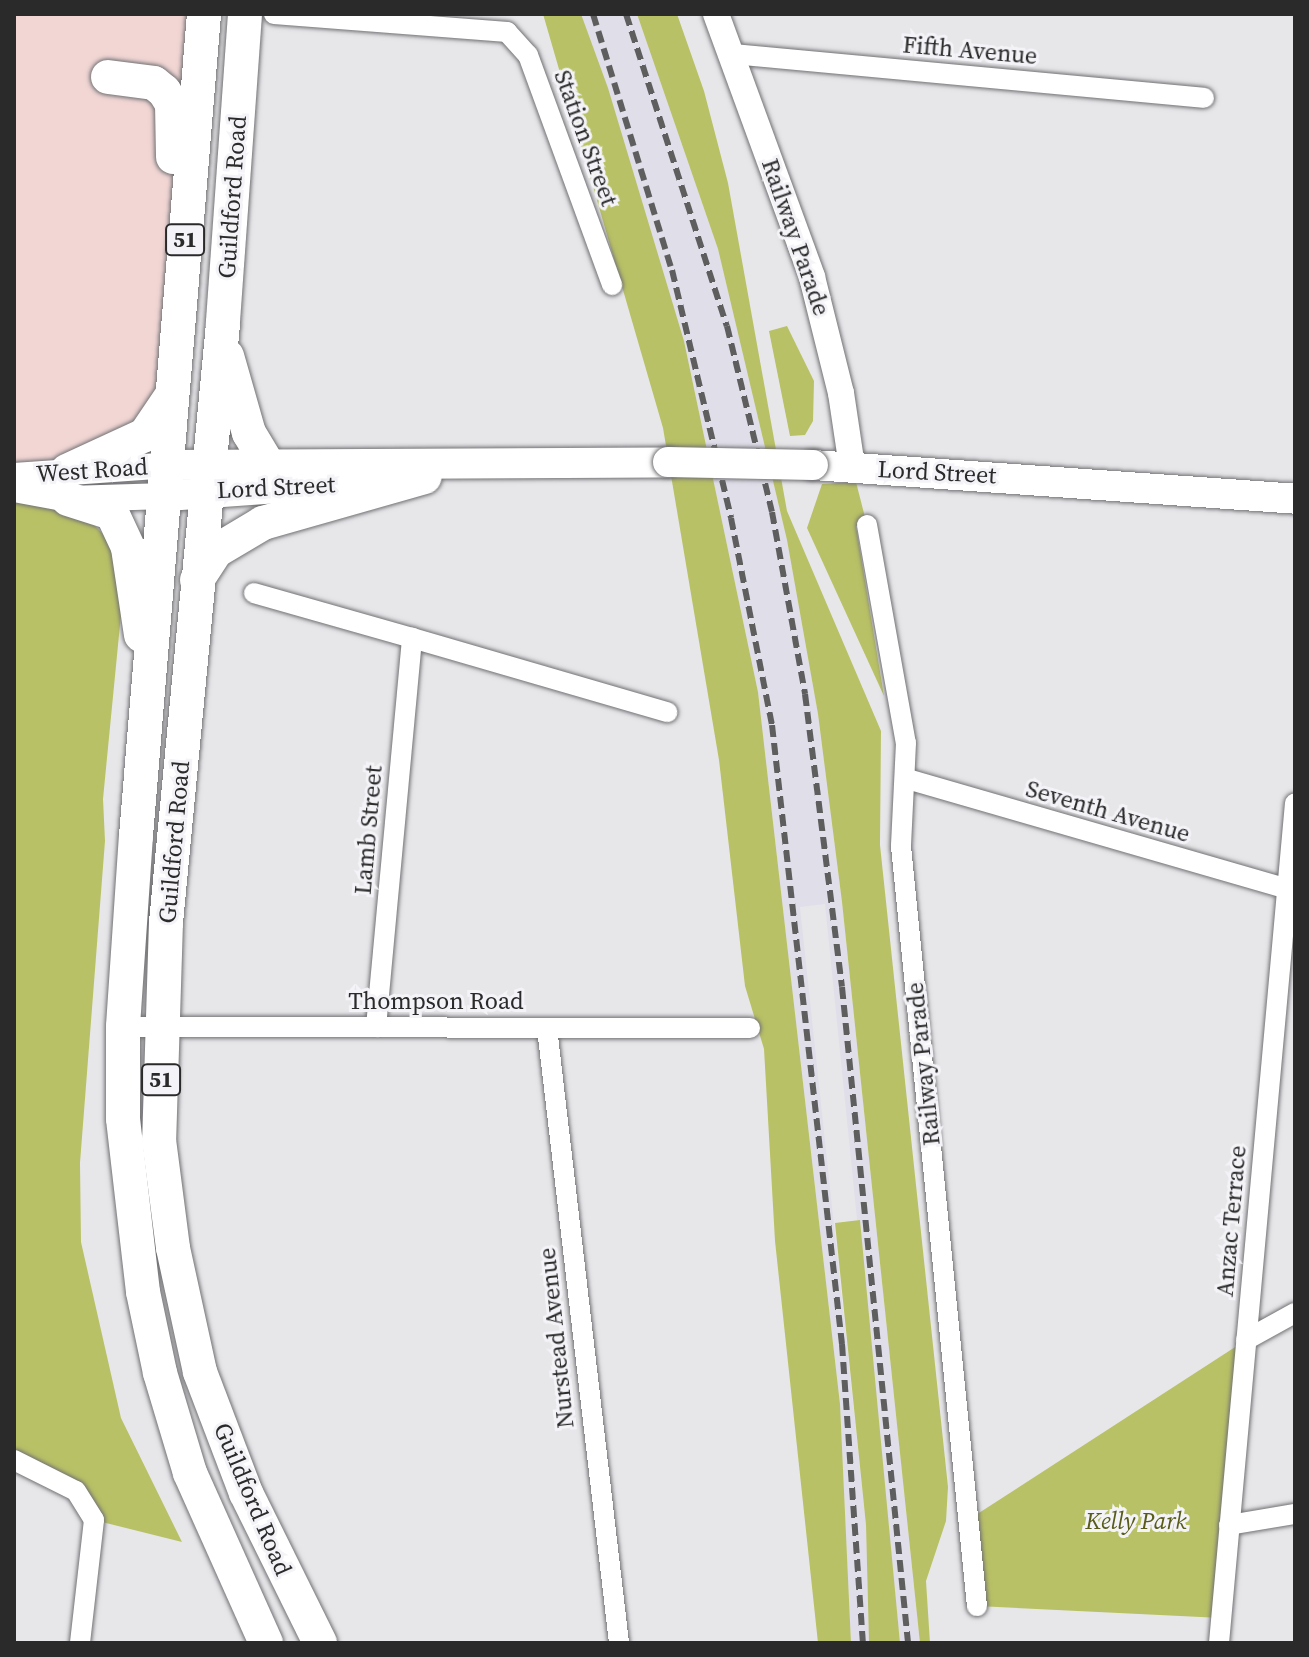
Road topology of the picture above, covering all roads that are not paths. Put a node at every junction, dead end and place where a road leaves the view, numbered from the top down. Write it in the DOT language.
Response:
graph roads {
  1 [pos="204,14"];
  2 [pos="245,14"];
  3 [pos="274,14"];
  4 [pos="716,14"];
  5 [pos="507,23"];
  6 [pos="732,54"];
  7 [pos="108,77"];
  8 [pos="1204,98"];
  9 [pos="183,264"];
  10 [pos="612,285"];
  11 [pos="223,324"];
  12 [pos="172,395"];
  13 [pos="577,464"];
  14 [pos="268,465"];
  15 [pos="852,467"];
  16 [pos="14,476"];
  17 [pos="208,477"];
  18 [pos="425,477"];
  19 [pos="168,480"];
  20 [pos="68,485"];
  21 [pos="14,489"];
  22 [pos="1295,499"];
  23 [pos="867,525"];
  24 [pos="197,580"];
  25 [pos="254,593"];
  26 [pos="412,638"];
  27 [pos="152,670"];
  28 [pos="667,712"];
  29 [pos="907,779"];
  30 [pos="1295,803"];
  31 [pos="1291,890"];
  32 [pos="123,1027"];
  33 [pos="162,1027"];
  34 [pos="376,1027"];
  35 [pos="547,1028"];
  36 [pos="750,1028"];
  37 [pos="1295,1313"];
  38 [pos="1246,1340"];
  39 [pos="14,1460"];
  40 [pos="1295,1514"];
  41 [pos="1229,1525"];
  42 [pos="977,1606"];
  43 [pos="80,1643"];
  44 [pos="266,1643"];
  45 [pos="320,1643"];
  46 [pos="619,1643"];
  47 [pos="1219,1643"];
  1 -- 9 [label="highway, Guildford Road / 51"];
  2 -- 11 [label="highway, Guildford Road / 51"];
  3 -- 5 [label="street"];
  4 -- 6 [label="street, Railway Parade"];
  5 -- 10 [label="street, Station Street"];
  6 -- 8 [label="street, Fifth Avenue"];
  6 -- 15 [label="street, Railway Parade"];
  7 -- 9 [label="highway"];
  9 -- 12 [label="highway, Guildford Road / 51"];
  11 -- 14 [label="highway"];
  11 -- 17 [label="highway, Guildford Road / 51"];
  12 -- 19 [label="highway, Guildford Road / 51"];
  12 -- 20 [label="highway"];
  13 -- 14 [label="main road, Lord Street"];
  13 -- 15 [label="main road, Lord Street, bridge"];
  13 -- 18 [label="main road, Lord Street"];
  14 -- 17 [label="main road, Lord Street"];
  15 -- 22 [label="main road, Lord Street"];
  16 -- 20 [label="street, West Road"];
  17 -- 18 [label="main road, Lord Street"];
  17 -- 19 [label="main road, Lord Street"];
  17 -- 24 [label="highway, Guildford Road / 51"];
  18 -- 24 [label="highway"];
  19 -- 20 [label="street, West Road"];
  19 -- 27 [label="highway, Guildford Road / 51"];
  20 -- 21 [label="street, West Road"];
  20 -- 27 [label="highway"];
  23 -- 29 [label="street, Railway Parade"];
  24 -- 33 [label="highway, Guildford Road / 51"];
  25 -- 26 [label="street"];
  26 -- 28 [label="street"];
  26 -- 34 [label="street, Lamb Street"];
  27 -- 32 [label="highway, Guildford Road / 51"];
  29 -- 31 [label="street, Seventh Avenue"];
  29 -- 42 [label="street, Railway Parade"];
  30 -- 31 [label="street, Anzac Terrace"];
  31 -- 38 [label="street, Anzac Terrace"];
  32 -- 33 [label="street, Thompson Road"];
  32 -- 44 [label="highway, Guildford Road / 51"];
  33 -- 34 [label="street, Thompson Road"];
  33 -- 45 [label="highway, Guildford Road / 51"];
  34 -- 35 [label="street, Thompson Road"];
  35 -- 36 [label="street, Thompson Road"];
  35 -- 46 [label="street, Nurstead Avenue"];
  37 -- 38 [label="street"];
  38 -- 41 [label="street, Anzac Terrace"];
  39 -- 43 [label="street"];
  40 -- 41 [label="street"];
  41 -- 47 [label="street, Anzac Terrace"];
}
